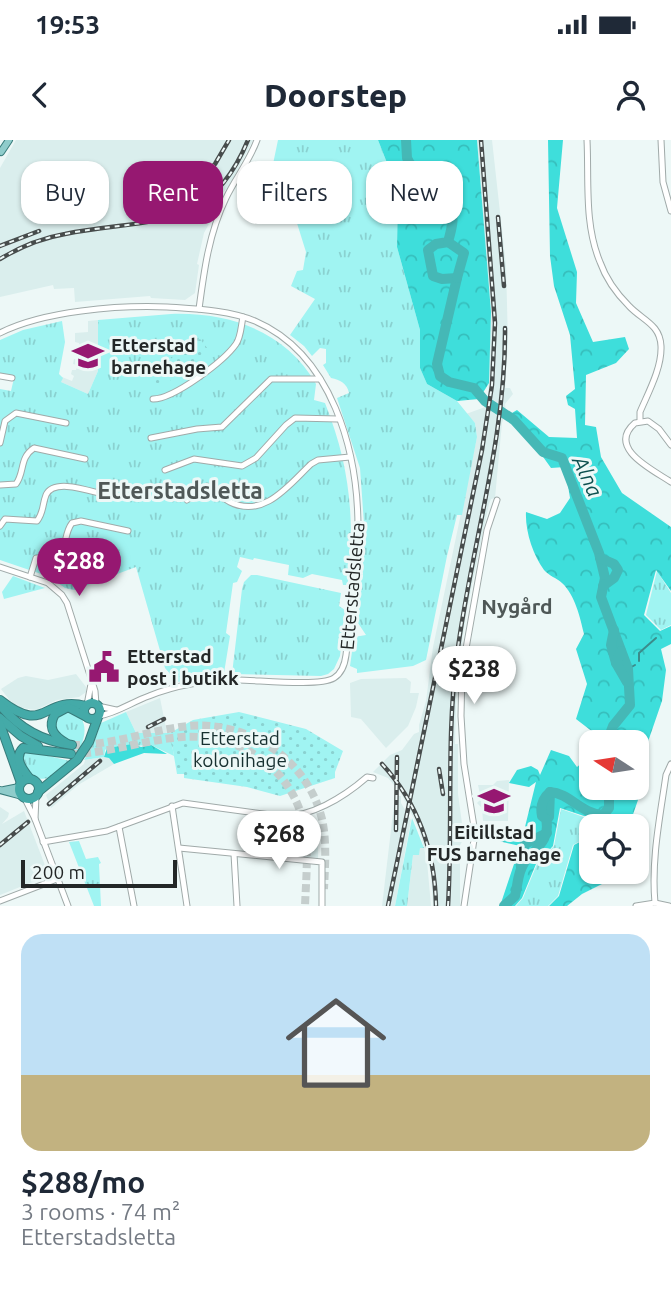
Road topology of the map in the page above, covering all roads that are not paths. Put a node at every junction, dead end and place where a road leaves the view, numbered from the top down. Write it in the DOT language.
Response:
graph roads {
  1 [pos="9,140"];
  2 [pos="257,140"];
  3 [pos="587,140"];
  4 [pos="661,140"];
  5 [pos="0,152"];
  6 [pos="671,211"];
  7 [pos="200,309"];
  8 [pos="243,317"];
  9 [pos="0,333"];
  10 [pos="0,376"];
  11 [pos="12,378"];
  12 [pos="320,379"];
  13 [pos="153,399"];
  14 [pos="338,419"];
  15 [pos="639,421"];
  16 [pos="66,423"];
  17 [pos="151,438"];
  18 [pos="0,443"];
  19 [pos="671,445"];
  20 [pos="350,457"];
  21 [pos="85,459"];
  22 [pos="165,470"];
  23 [pos="671,482"];
  24 [pos="0,485"];
  25 [pos="107,495"];
  26 [pos="187,500"];
  27 [pos="497,500"];
  28 [pos="0,526"];
  29 [pos="128,531"];
  30 [pos="0,567"];
  31 [pos="30,577"];
  32 [pos="0,703"];
  33 [pos="94,709"];
  34 [pos="85,717"];
  35 [pos="0,718"];
  36 [pos="0,724"];
  37 [pos="85,747"];
  38 [pos="70,748"];
  39 [pos="54,751"];
  40 [pos="671,764"];
  41 [pos="57,777"];
  42 [pos="373,778"];
  43 [pos="25,787"];
  44 [pos="1,790"];
  45 [pos="37,794"];
  46 [pos="172,806"];
  47 [pos="35,819"];
  48 [pos="118,827"];
  49 [pos="43,842"];
  50 [pos="179,848"];
  51 [pos="234,854"];
  52 [pos="57,879"];
  53 [pos="0,901"];
  54 [pos="655,902"];
  55 [pos="68,906"];
  56 [pos="134,906"];
  57 [pos="187,906"];
  58 [pos="237,906"];
  59 [pos="322,906"];
  60 [pos="464,906"];
  61 [pos="636,906"];
  62 [pos="669,906"];
  1 -- 5 [label="main road"];
  2 -- 7 [label="street"];
  3 -- 15 [label="street"];
  4 -- 6 [label="street"];
  7 -- 8 [label="street, Etterstadsletta"];
  7 -- 9 [label="street, Etterstadsletta"];
  8 -- 12 [label="street, Etterstadsletta"];
  8 -- 13 [label="street"];
  10 -- 11 [label="street"];
  12 -- 14 [label="street, Etterstadsletta"];
  12 -- 17 [label="street"];
  14 -- 20 [label="street, Etterstadsletta"];
  14 -- 22 [label="street"];
  15 -- 19 [label="street"];
  15 -- 23 [label="street"];
  16 -- 18 [label="street"];
  20 -- 26 [label="street"];
  20 -- 33 [label="street, Etterstadsletta"];
  21 -- 24 [label="street"];
  25 -- 28 [label="street"];
  27 -- 60 [label="street"];
  29 -- 31 [label="street"];
  30 -- 31 [label="street"];
  31 -- 33 [label="street"];
  32 -- 33 [label="highway"];
  32 -- 38 [label="highway"];
  33 -- 34 [label="highway"];
  33 -- 34 [label="highway"];
  33 -- 37 [label="highway"];
  34 -- 37 [label="highway"];
  34 -- 38 [label="highway"];
  35 -- 39 [label="highway"];
  36 -- 43 [label="highway"];
  37 -- 41 [label="highway"];
  38 -- 39 [label="highway"];
  39 -- 43 [label="highway"];
  40 -- 54 [label="street"];
  41 -- 43 [label="highway"];
  41 -- 45 [label="highway"];
  42 -- 46 [label="street"];
  43 -- 44 [label="main road"];
  43 -- 45 [label="highway"];
  43 -- 45 [label="highway"];
  43 -- 47 [label="street"];
  45 -- 47 [label="street"];
  46 -- 48 [label="street"];
  46 -- 50 [label="street"];
  47 -- 49 [label="street"];
  48 -- 49 [label="street"];
  48 -- 56 [label="street"];
  49 -- 52 [label="street"];
  50 -- 51 [label="street"];
  50 -- 57 [label="street"];
  51 -- 58 [label="street"];
  51 -- 59 [label="street"];
  52 -- 53 [label="street"];
  52 -- 55 [label="street"];
  54 -- 61 [label="street"];
  54 -- 62 [label="street"];
}
